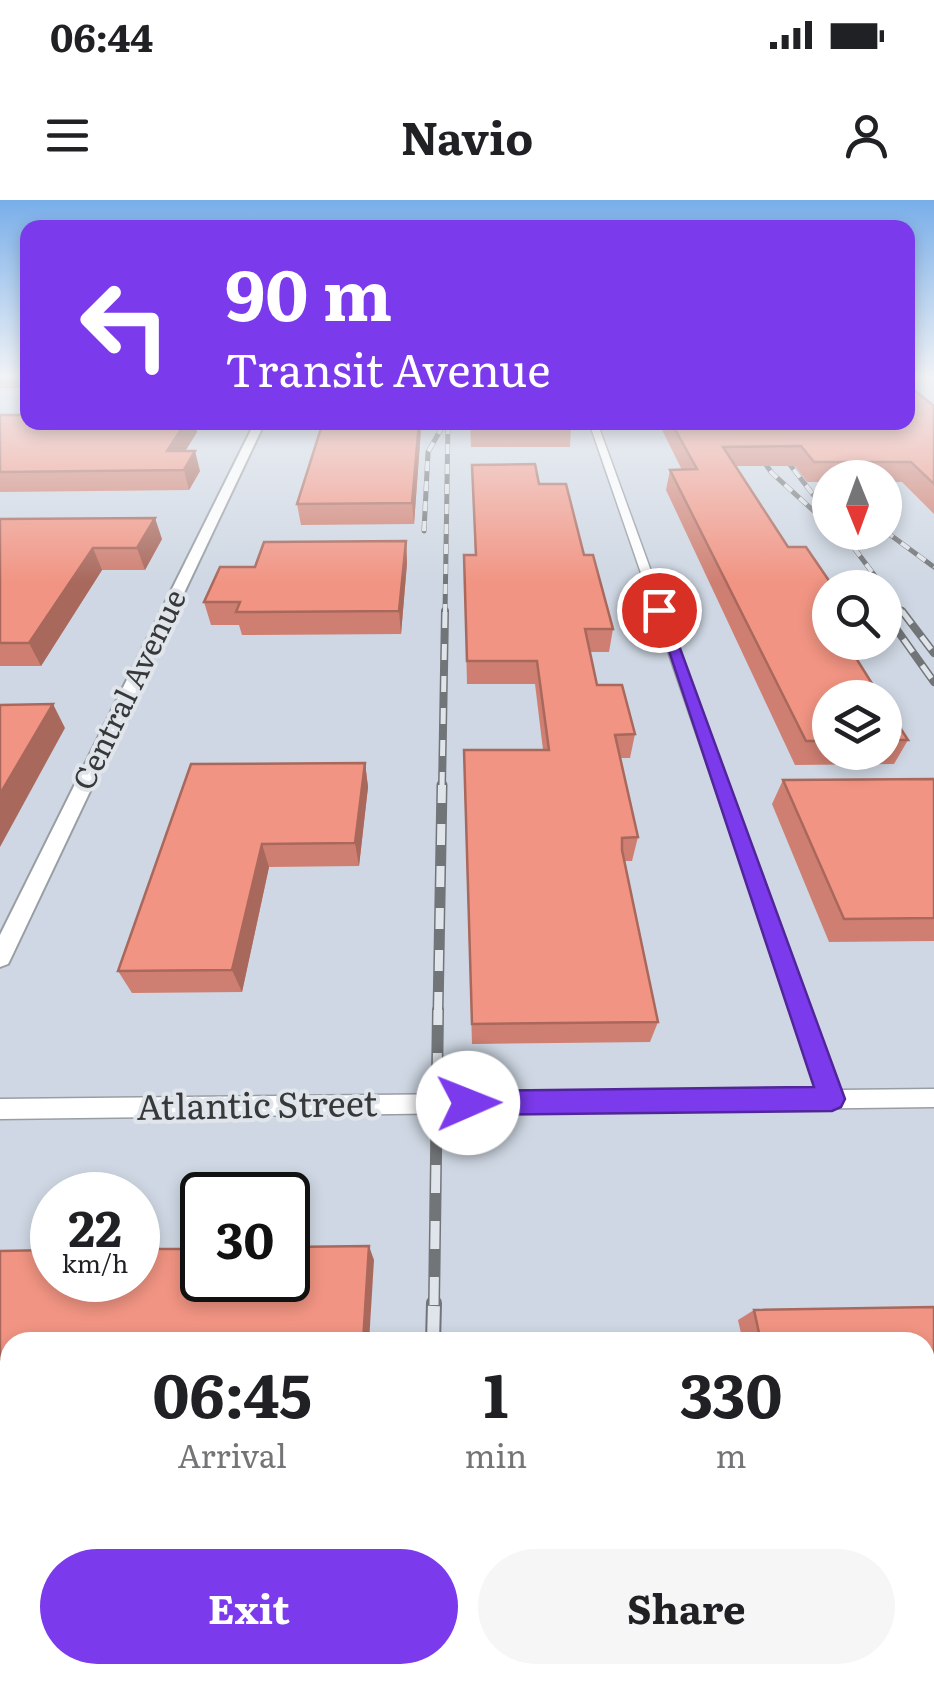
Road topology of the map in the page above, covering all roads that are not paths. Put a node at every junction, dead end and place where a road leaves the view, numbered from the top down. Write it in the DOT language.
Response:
graph roads {
  1 [pos="249,444"];
  2 [pos="601,444"];
  3 [pos="0,958"];
  4 [pos="934,1098"];
  5 [pos="832,1099"];
  6 [pos="0,1109"];
  1 -- 3 [label="street, Central Avenue"];
  2 -- 5 [label="street"];
  4 -- 5 [label="street, Atlantic Street"];
  5 -- 6 [label="street, Atlantic Street"];
}
